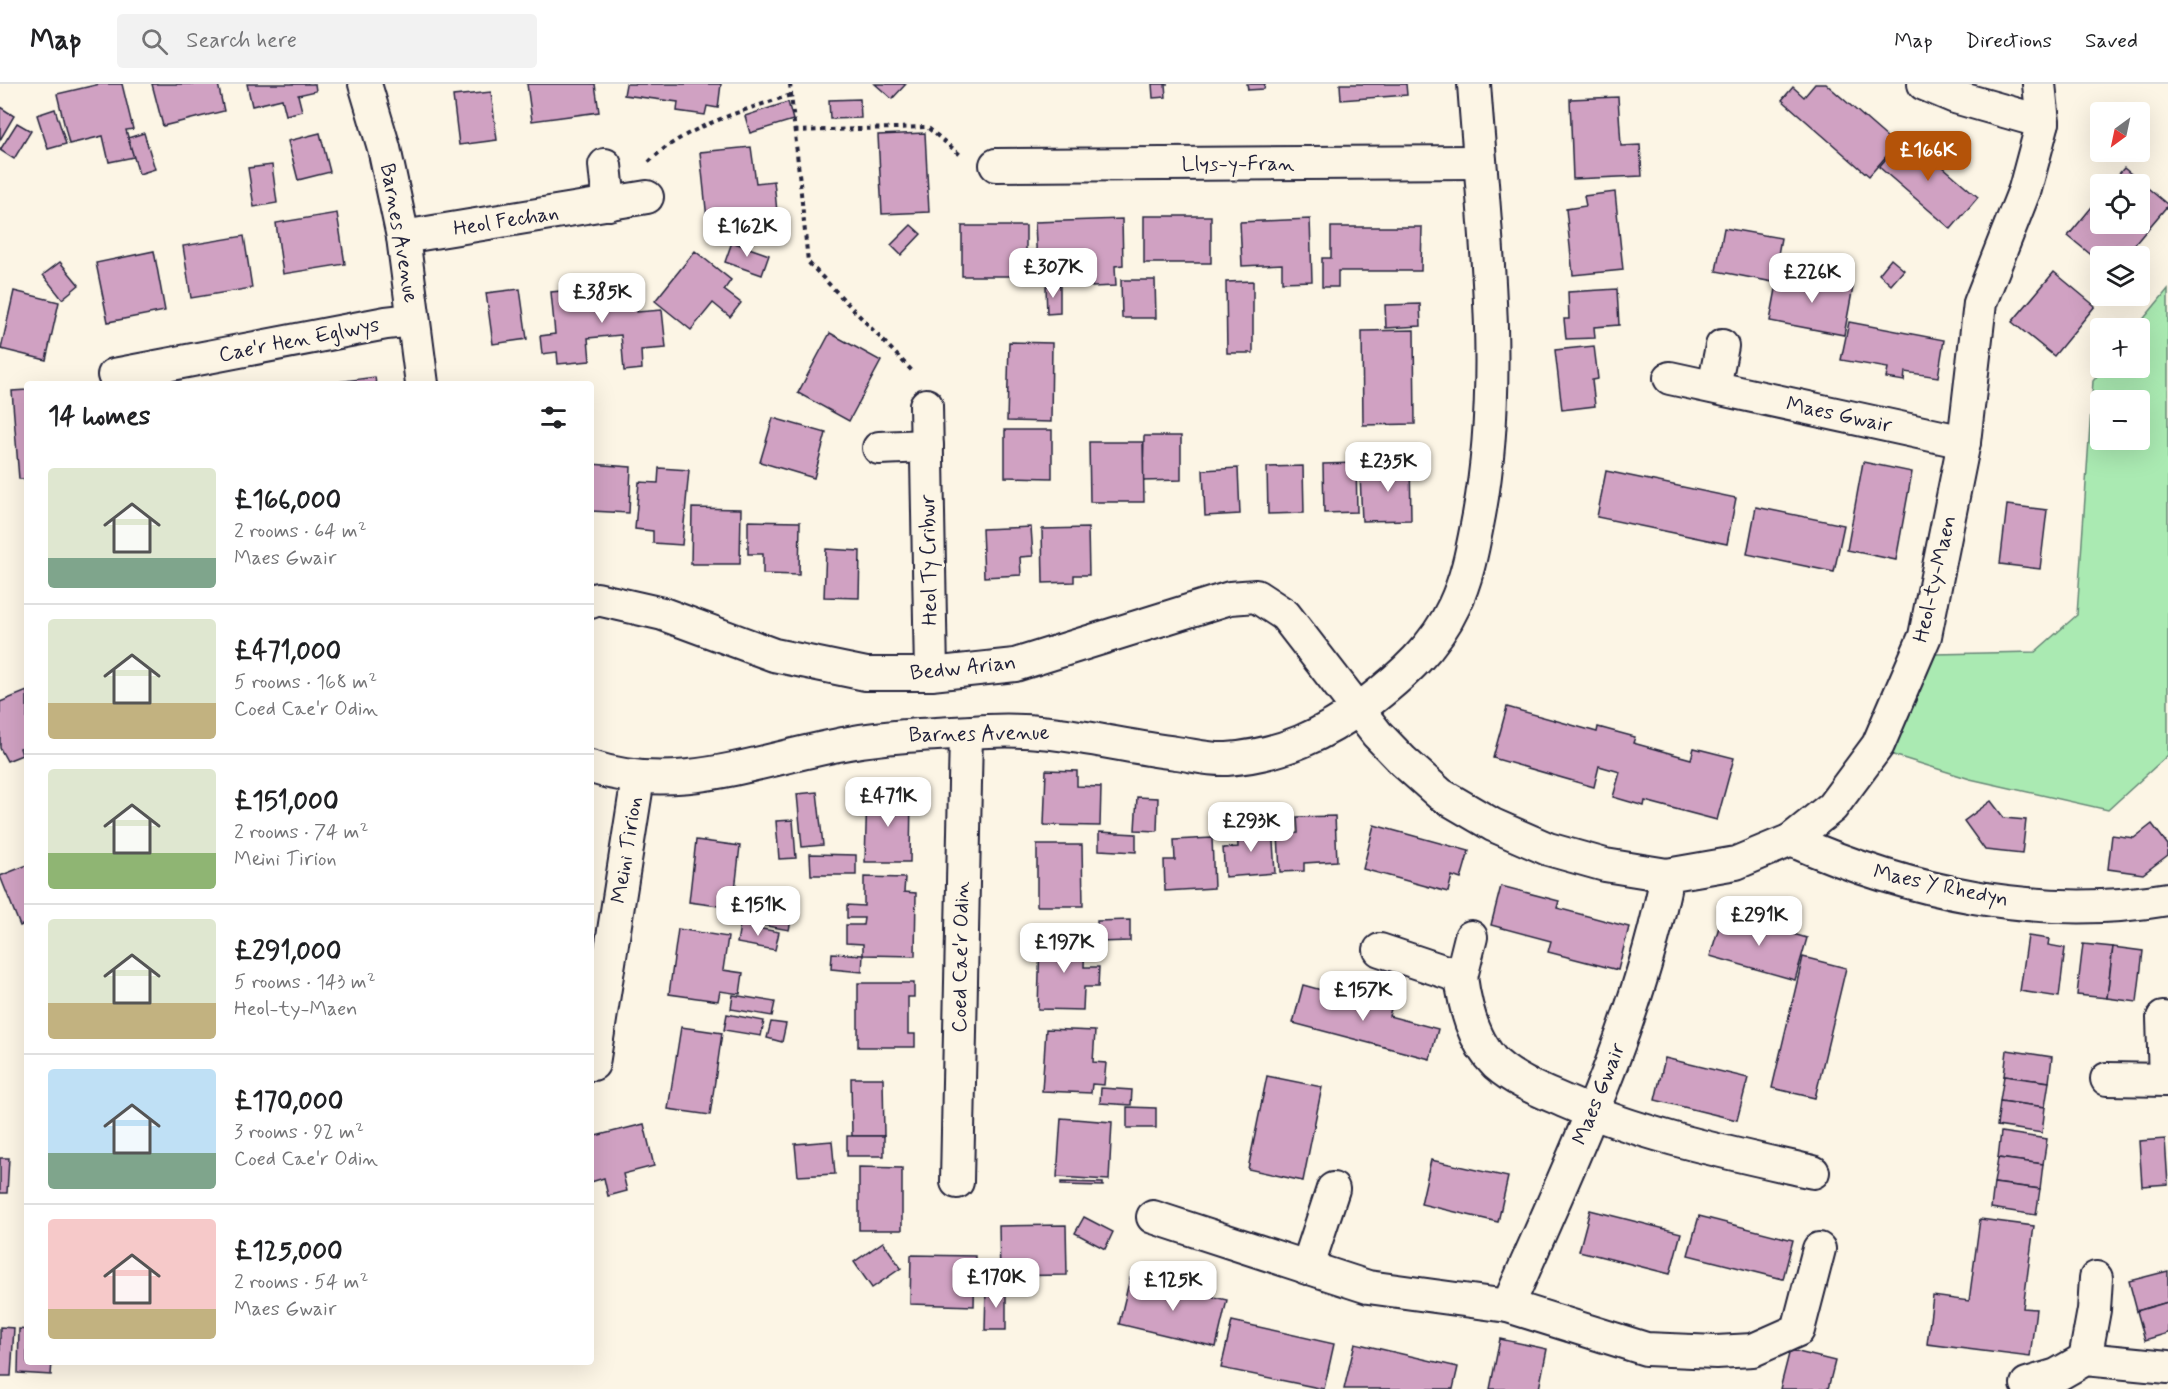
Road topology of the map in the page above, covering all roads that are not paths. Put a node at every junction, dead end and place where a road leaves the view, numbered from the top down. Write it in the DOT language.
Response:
graph roads {
  1 [pos="365,84"];
  2 [pos="1474,84"];
  3 [pos="1924,84"];
  4 [pos="2039,84"];
  5 [pos="2043,122"];
  6 [pos="1480,162"];
  7 [pos="605,165"];
  8 [pos="996,165"];
  9 [pos="403,237"];
  10 [pos="413,320"];
  11 [pos="1722,346"];
  12 [pos="114,375"];
  13 [pos="1670,378"];
  14 [pos="422,381"];
  15 [pos="1714,387"];
  16 [pos="926,405"];
  17 [pos="1964,442"];
  18 [pos="927,446"];
  19 [pos="879,448"];
  20 [pos="594,600"];
  21 [pos="931,674"];
  22 [pos="1359,708"];
  23 [pos="966,733"];
  24 [pos="594,768"];
  25 [pos="638,778"];
  26 [pos="1791,840"];
  27 [pos="1667,874"];
  28 [pos="2168,899"];
  29 [pos="1471,937"];
  30 [pos="1380,950"];
  31 [pos="1461,976"];
  32 [pos="2163,1018"];
  33 [pos="594,1058"];
  34 [pos="2107,1079"];
  35 [pos="2167,1080"];
  36 [pos="1592,1113"];
  37 [pos="1814,1172"];
  38 [pos="957,1182"];
  39 [pos="1333,1189"];
  40 [pos="1153,1217"];
  41 [pos="1819,1249"];
  42 [pos="1307,1268"];
  43 [pos="2096,1278"];
  44 [pos="1508,1306"];
  45 [pos="2085,1359"];
  46 [pos="2168,1367"];
  47 [pos="2027,1384"];
  1 -- 9 [label="street, Barnes Avenue"];
  2 -- 6 [label="street, Barnes Avenue"];
  3 -- 5 [label="street"];
  4 -- 5 [label="street, Heol-ty-Maen"];
  5 -- 17 [label="street, Heol-ty-Maen"];
  6 -- 8 [label="street, Llys-y-Fran"];
  6 -- 22 [label="street, Barnes Avenue"];
  7 -- 9 [label="street, Heol Fechan"];
  9 -- 10 [label="street, Barnes Avenue"];
  10 -- 12 [label="street, Cae'r Hen Eglwys"];
  10 -- 14 [label="street, Barnes Avenue"];
  11 -- 15 [label="street"];
  13 -- 15 [label="street, Maes Gwair"];
  15 -- 17 [label="street, Maes Gwair"];
  16 -- 18 [label="street, Heol Ty Cribwr"];
  17 -- 26 [label="street, Heol-ty-Maen"];
  18 -- 19 [label="street"];
  18 -- 21 [label="street, Heol Ty Cribwr"];
  20 -- 21 [label="street, Bedw Arian"];
  21 -- 22 [label="street, Bedw Arian"];
  22 -- 23 [label="street, Barnes Avenue"];
  22 -- 27 [label="street, Heol-ty-Maen"];
  23 -- 25 [label="street, Barnes Avenue"];
  23 -- 38 [label="street, Coed Cae'r Odin"];
  24 -- 25 [label="street, Barnes Avenue"];
  25 -- 33 [label="street, Meini Tirion"];
  26 -- 27 [label="street, Heol-ty-Maen"];
  26 -- 28 [label="street, Maes Y Rhedyn"];
  27 -- 36 [label="street, Maes Gwair"];
  29 -- 31 [label="street"];
  30 -- 31 [label="street"];
  31 -- 36 [label="street"];
  32 -- 35 [label="street"];
  34 -- 35 [label="street"];
  36 -- 37 [label="street"];
  36 -- 44 [label="street, Maes Gwair"];
  39 -- 42 [label="street"];
  40 -- 42 [label="street"];
  41 -- 44 [label="street"];
  42 -- 44 [label="street"];
  43 -- 45 [label="street"];
  45 -- 46 [label="street"];
  45 -- 47 [label="street"];
}
